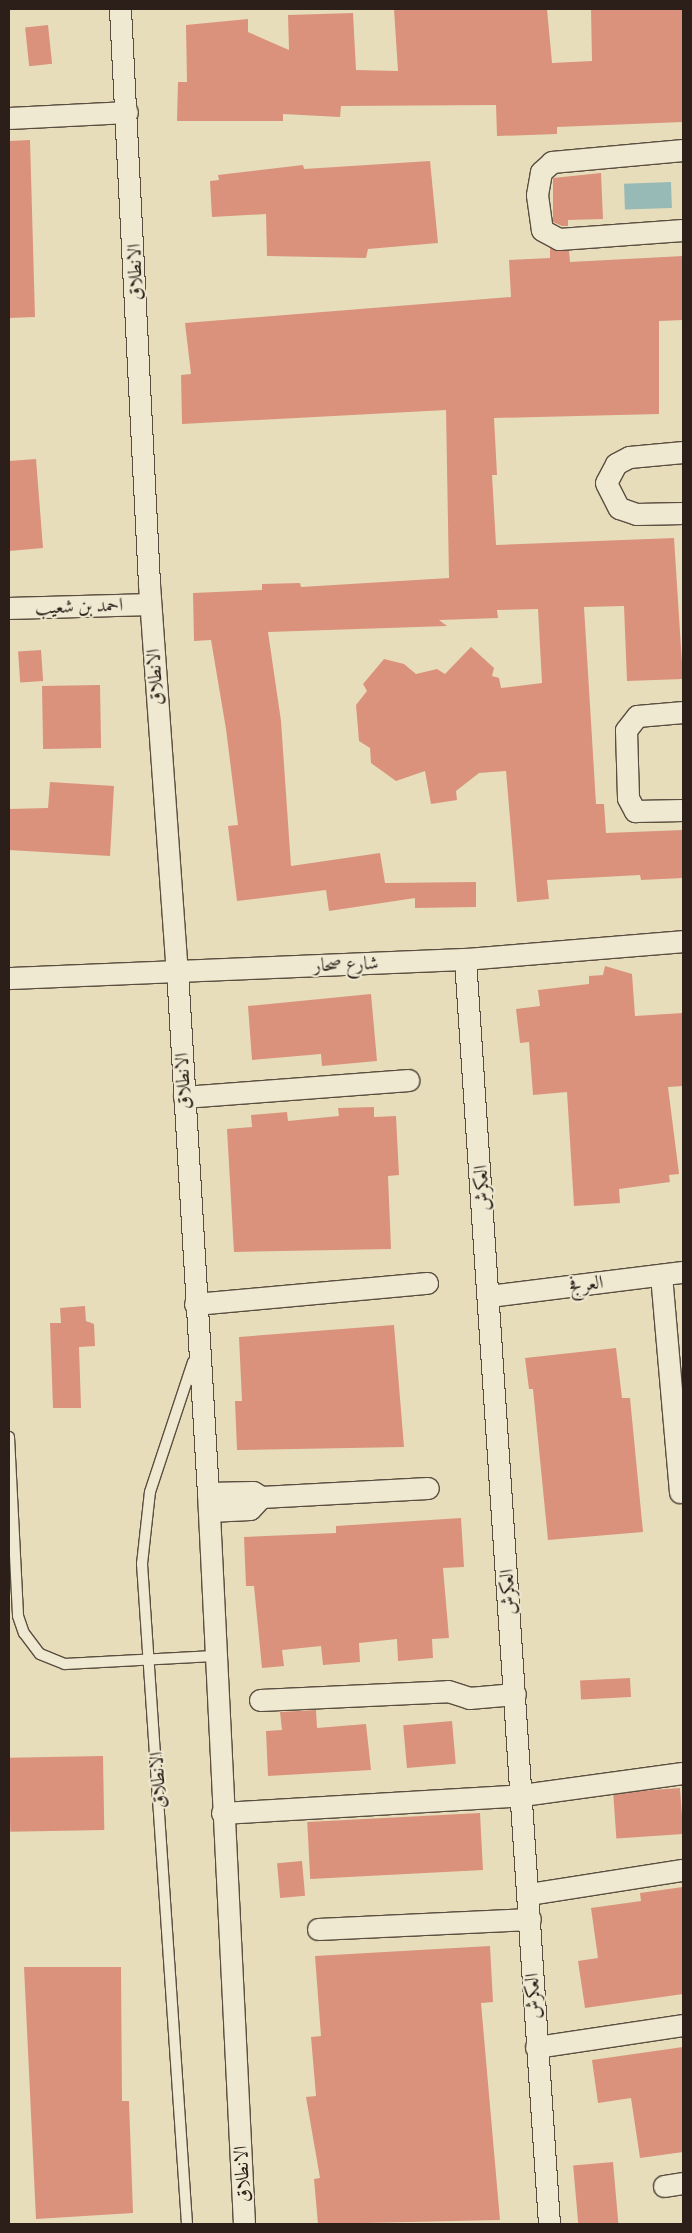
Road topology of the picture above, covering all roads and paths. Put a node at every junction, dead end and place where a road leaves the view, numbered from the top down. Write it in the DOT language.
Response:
graph roads {
  1 [pos="120,9"];
  2 [pos="127,112"];
  3 [pos="9,118"];
  4 [pos="683,150"];
  5 [pos="683,230"];
  6 [pos="683,452"];
  7 [pos="683,513"];
  8 [pos="150,604"];
  9 [pos="9,608"];
  10 [pos="683,712"];
  11 [pos="683,810"];
  12 [pos="683,941"];
  13 [pos="465,960"];
  14 [pos="178,970"];
  15 [pos="9,978"];
  16 [pos="408,1080"];
  17 [pos="184,1097"];
  18 [pos="683,1272"];
  19 [pos="661,1275"];
  20 [pos="427,1283"];
  21 [pos="489,1296"];
  22 [pos="195,1304"];
  23 [pos="198,1344"];
  24 [pos="9,1437"];
  25 [pos="428,1488"];
  26 [pos="680,1492"];
  27 [pos="208,1502"];
  28 [pos="214,1656"];
  29 [pos="150,1661"];
  30 [pos="515,1688"];
  31 [pos="260,1700"];
  32 [pos="683,1773"];
  33 [pos="522,1795"];
  34 [pos="222,1813"];
  35 [pos="683,1870"];
  36 [pos="529,1894"];
  37 [pos="530,1919"];
  38 [pos="318,1929"];
  39 [pos="683,2025"];
  40 [pos="536,2047"];
  41 [pos="187,2224"];
  42 [pos="244,2224"];
  43 [pos="548,2224"];
  1 -- 2 [label="street, الانطلاق"];
  2 -- 3 [label="street"];
  2 -- 8 [label="street, الانطلاق"];
  4 -- 5 [label="street"];
  6 -- 7 [label="street"];
  8 -- 9 [label="street, احمد بن شعيب"];
  8 -- 14 [label="street, الانطلاق"];
  10 -- 11 [label="street"];
  12 -- 13 [label="street, شارع صحار"];
  13 -- 14 [label="street, شارع صحار"];
  13 -- 21 [label="street, العكرش"];
  14 -- 15 [label="street, شارع صحار"];
  14 -- 17 [label="street, الانطلاق"];
  16 -- 17 [label="street"];
  17 -- 22 [label="street, الانطلاق"];
  18 -- 19 [label="street, العرفج"];
  19 -- 21 [label="street, العرفج"];
  19 -- 26 [label="street"];
  20 -- 22 [label="street"];
  21 -- 30 [label="street, العكرش"];
  22 -- 23 [label="street, الانطلاق"];
  23 -- 27 [label="street, الانطلاق"];
  23 -- 29 [label="lane, الانطلاق"];
  24 -- 29 [label="lane"];
  25 -- 27 [label="street"];
  27 -- 28 [label="street, الانطلاق"];
  28 -- 29 [label="lane"];
  28 -- 34 [label="street, الانطلاق"];
  29 -- 41 [label="lane, الانطلاق"];
  30 -- 31 [label="street"];
  30 -- 33 [label="street, العكرش"];
  32 -- 33 [label="street"];
  33 -- 34 [label="street"];
  33 -- 36 [label="street, العكرش"];
  34 -- 42 [label="street, الانطلاق"];
  35 -- 36 [label="street"];
  36 -- 37 [label="street, العكرش"];
  37 -- 38 [label="street"];
  37 -- 40 [label="street, العكرش"];
  39 -- 40 [label="street"];
  40 -- 43 [label="street, العكرش"];
}
